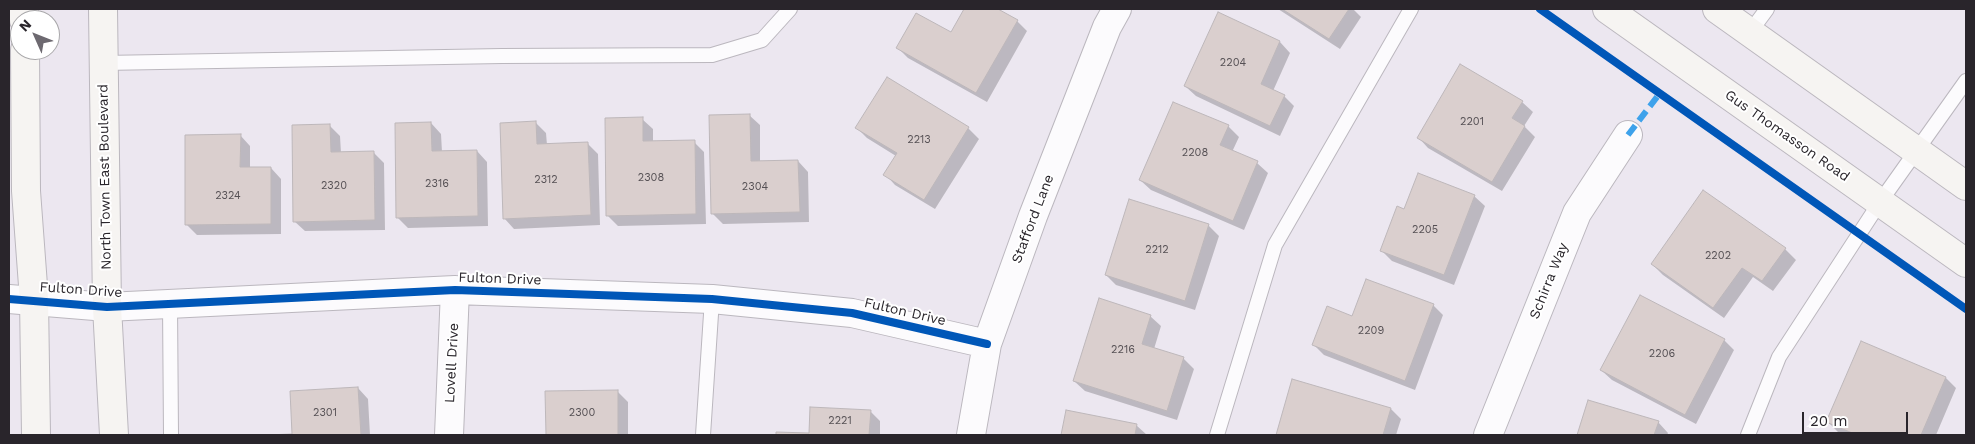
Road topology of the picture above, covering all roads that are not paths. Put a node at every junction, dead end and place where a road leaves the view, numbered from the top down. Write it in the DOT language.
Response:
graph roads {
  1 [pos="103,9"];
  2 [pos="790,9"];
  3 [pos="1116,9"];
  4 [pos="1410,9"];
  5 [pos="1607,9"];
  6 [pos="1717,9"];
  7 [pos="1767,9"];
  8 [pos="1750,32"];
  9 [pos="19,60"];
  10 [pos="104,63"];
  11 [pos="1966,81"];
  12 [pos="1628,135"];
  13 [pos="1917,151"];
  14 [pos="1966,186"];
  15 [pos="1880,202"];
  16 [pos="1966,263"];
  17 [pos="455,290"];
  18 [pos="21,299"];
  19 [pos="712,299"];
  20 [pos="170,304"];
  21 [pos="107,307"];
  22 [pos="987,344"];
  23 [pos="36,435"];
  24 [pos="114,435"];
  25 [pos="171,435"];
  26 [pos="449,435"];
  27 [pos="703,435"];
  28 [pos="971,435"];
  29 [pos="1217,435"];
  30 [pos="1488,435"];
  31 [pos="1748,435"];
  1 -- 10 [label="main road, North Town East Boulevard"];
  2 -- 10 [label="lane"];
  3 -- 22 [label="street, Stafford Lane"];
  4 -- 29 [label="lane"];
  5 -- 15 [label="main road, Gus Thomasson Road"];
  6 -- 8 [label="main road"];
  7 -- 8 [label="lane"];
  8 -- 13 [label="main road"];
  9 -- 18 [label="main road"];
  10 -- 21 [label="main road, North Town East Boulevard"];
  11 -- 13 [label="lane"];
  12 -- 30 [label="street, Schirra Way"];
  13 -- 14 [label="main road"];
  13 -- 15 [label="lane"];
  15 -- 16 [label="main road, Gus Thomasson Road"];
  15 -- 31 [label="lane"];
  17 -- 19 [label="street, Fulton Drive"];
  17 -- 20 [label="street, Fulton Drive"];
  17 -- 26 [label="street, Lovell Drive"];
  18 -- 21 [label="street, Fulton Drive"];
  18 -- 23 [label="main road"];
  19 -- 22 [label="street, Fulton Drive"];
  19 -- 27 [label="lane"];
  20 -- 21 [label="street, Fulton Drive"];
  20 -- 25 [label="lane"];
  21 -- 24 [label="main road, North Town East Boulevard"];
  22 -- 28 [label="street, Stafford Lane"];
}
